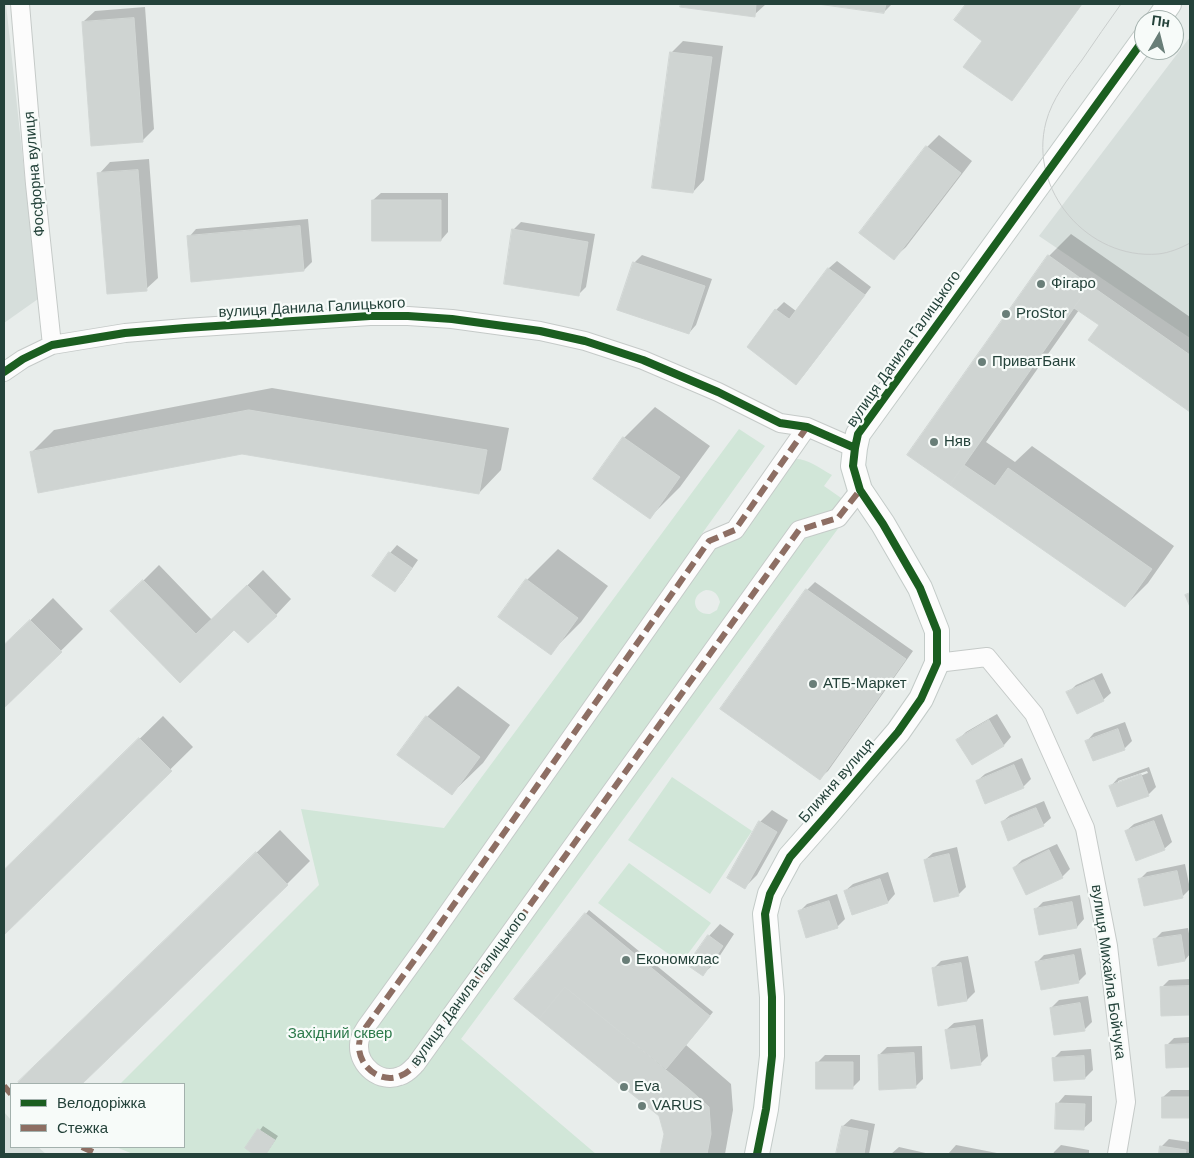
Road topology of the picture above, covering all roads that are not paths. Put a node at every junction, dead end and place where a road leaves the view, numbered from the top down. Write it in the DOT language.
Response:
graph roads {
  1 [pos="20,4"];
  2 [pos="1134,53"];
  3 [pos="52,345"];
  4 [pos="4,372"];
  5 [pos="807,428"];
  6 [pos="855,448"];
  7 [pos="860,490"];
  8 [pos="937,663"];
  9 [pos="757,1154"];
  10 [pos="1117,1154"];
  1 -- 3 [label="street, Фосфорна вулиця"];
  2 -- 6 [label="street, вулиця Данила Галицького"];
  3 -- 4 [label="street, вулиця Данила Галицького"];
  3 -- 5 [label="street, вулиця Данила Галицького"];
  5 -- 6 [label="street, вулиця Данила Галицького"];
  5 -- 7 [label="street, вулиця Данила Галицького"];
  6 -- 7 [label="street, Ближня вулиця"];
  7 -- 8 [label="street, Ближня вулиця"];
  8 -- 9 [label="street, Ближня вулиця"];
  8 -- 10 [label="street, вулиця Михайла Бойчука"];
}
